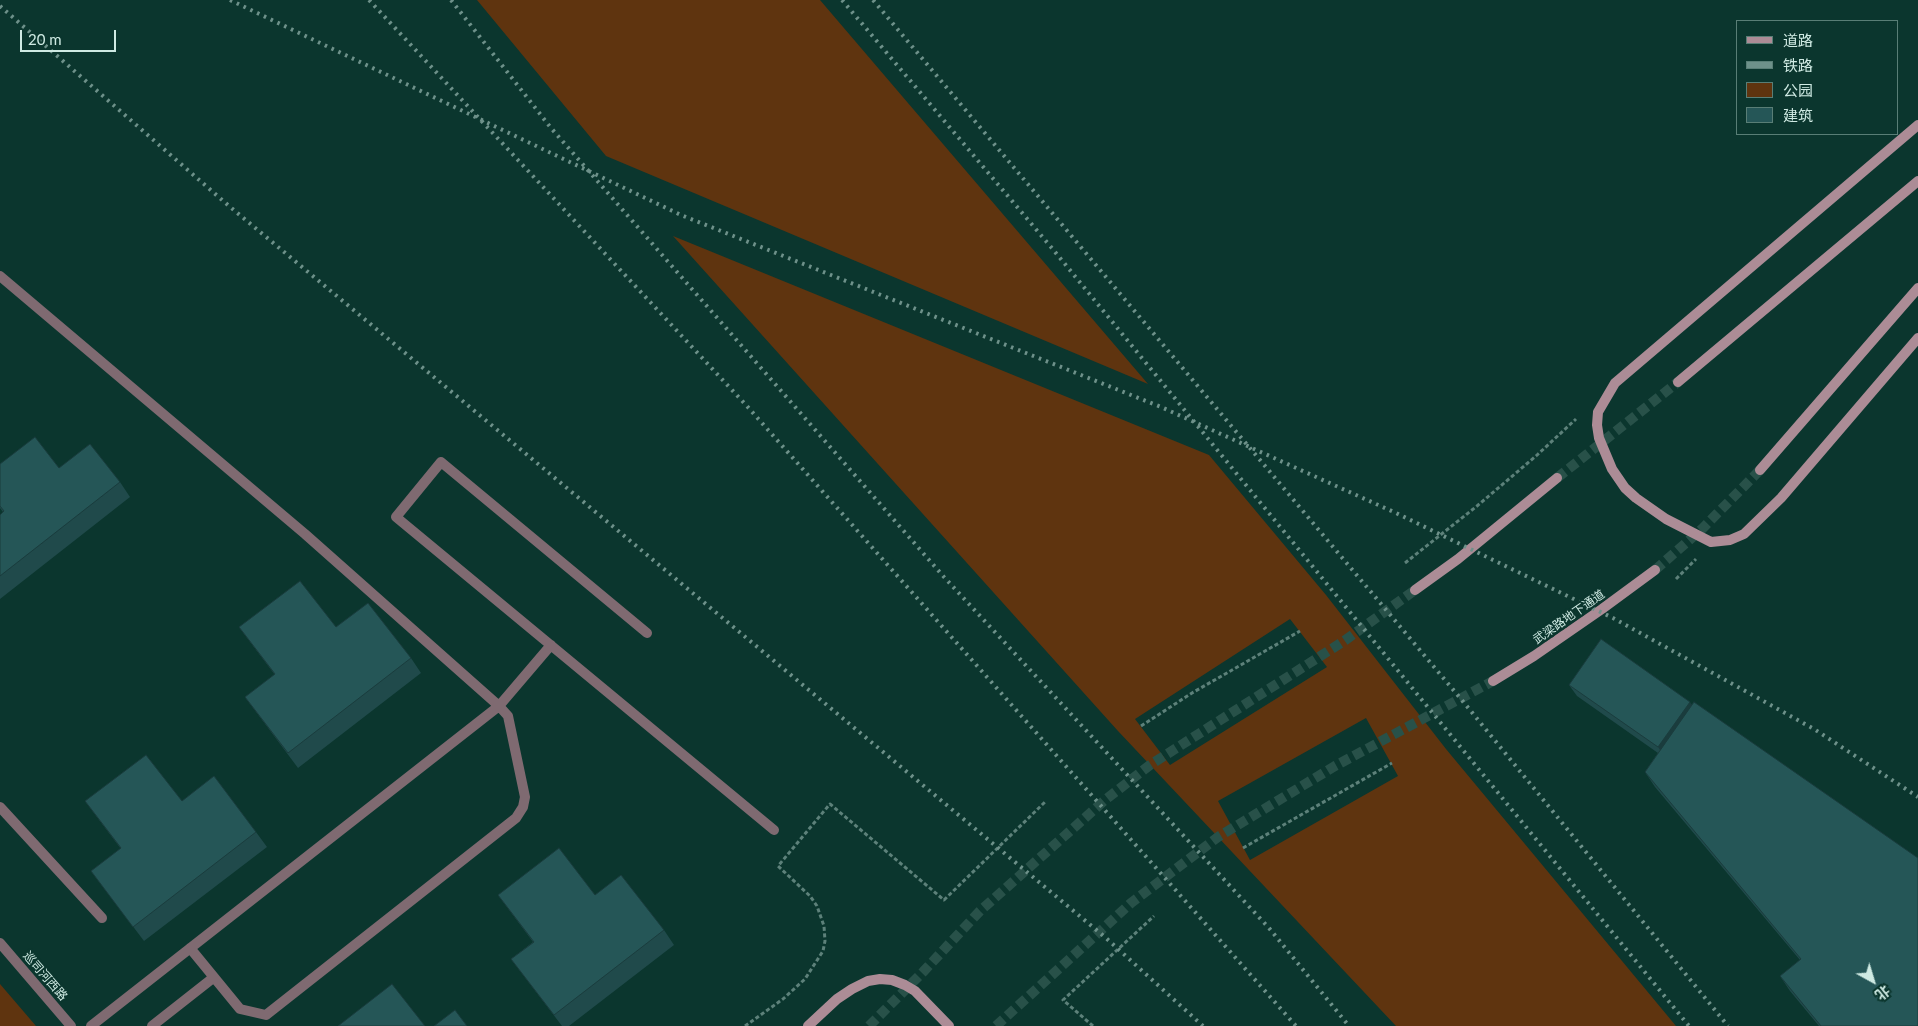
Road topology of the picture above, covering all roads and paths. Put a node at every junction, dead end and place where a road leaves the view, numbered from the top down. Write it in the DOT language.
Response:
graph roads {
  1 [pos="1918,125"];
  2 [pos="1918,181"];
  3 [pos="0,276"];
  4 [pos="1918,288"];
  5 [pos="1918,338"];
  6 [pos="1678,382"];
  7 [pos="1579,416"];
  8 [pos="1760,470"];
  9 [pos="1557,478"];
  10 [pos="1405,563"];
  11 [pos="1655,570"];
  12 [pos="1415,590"];
  13 [pos="1300,631"];
  14 [pos="647,633"];
  15 [pos="551,645"];
  16 [pos="1493,680"];
  17 [pos="500,706"];
  18 [pos="1141,726"];
  19 [pos="1392,764"];
  20 [pos="1046,801"];
  21 [pos="0,807"];
  22 [pos="774,830"];
  23 [pos="1243,848"];
  24 [pos="1154,916"];
  25 [pos="102,918"];
  26 [pos="0,943"];
  27 [pos="190,948"];
  28 [pos="213,978"];
  29 [pos="71,1026"];
  30 [pos="91,1026"];
  31 [pos="152,1026"];
  32 [pos="745,1026"];
  33 [pos="808,1026"];
  34 [pos="949,1026"];
  35 [pos="1093,1026"];
  1 -- 5 [label="main road"];
  2 -- 6 [label="main road"];
  3 -- 17 [label="street"];
  4 -- 8 [label="main road"];
  7 -- 10 [label="path"];
  9 -- 12 [label="main road"];
  11 -- 16 [label="main road, 武梁路地下通道"];
  13 -- 18 [label="path"];
  14 -- 15 [label="street"];
  15 -- 17 [label="street"];
  15 -- 22 [label="street"];
  17 -- 27 [label="street"];
  17 -- 28 [label="street"];
  19 -- 23 [label="path"];
  20 -- 32 [label="path"];
  21 -- 25 [label="street"];
  24 -- 35 [label="path"];
  26 -- 29 [label="street, 巡司河西路"];
  27 -- 28 [label="street"];
  27 -- 30 [label="street"];
  28 -- 31 [label="street"];
  33 -- 34 [label="main road"];
}
